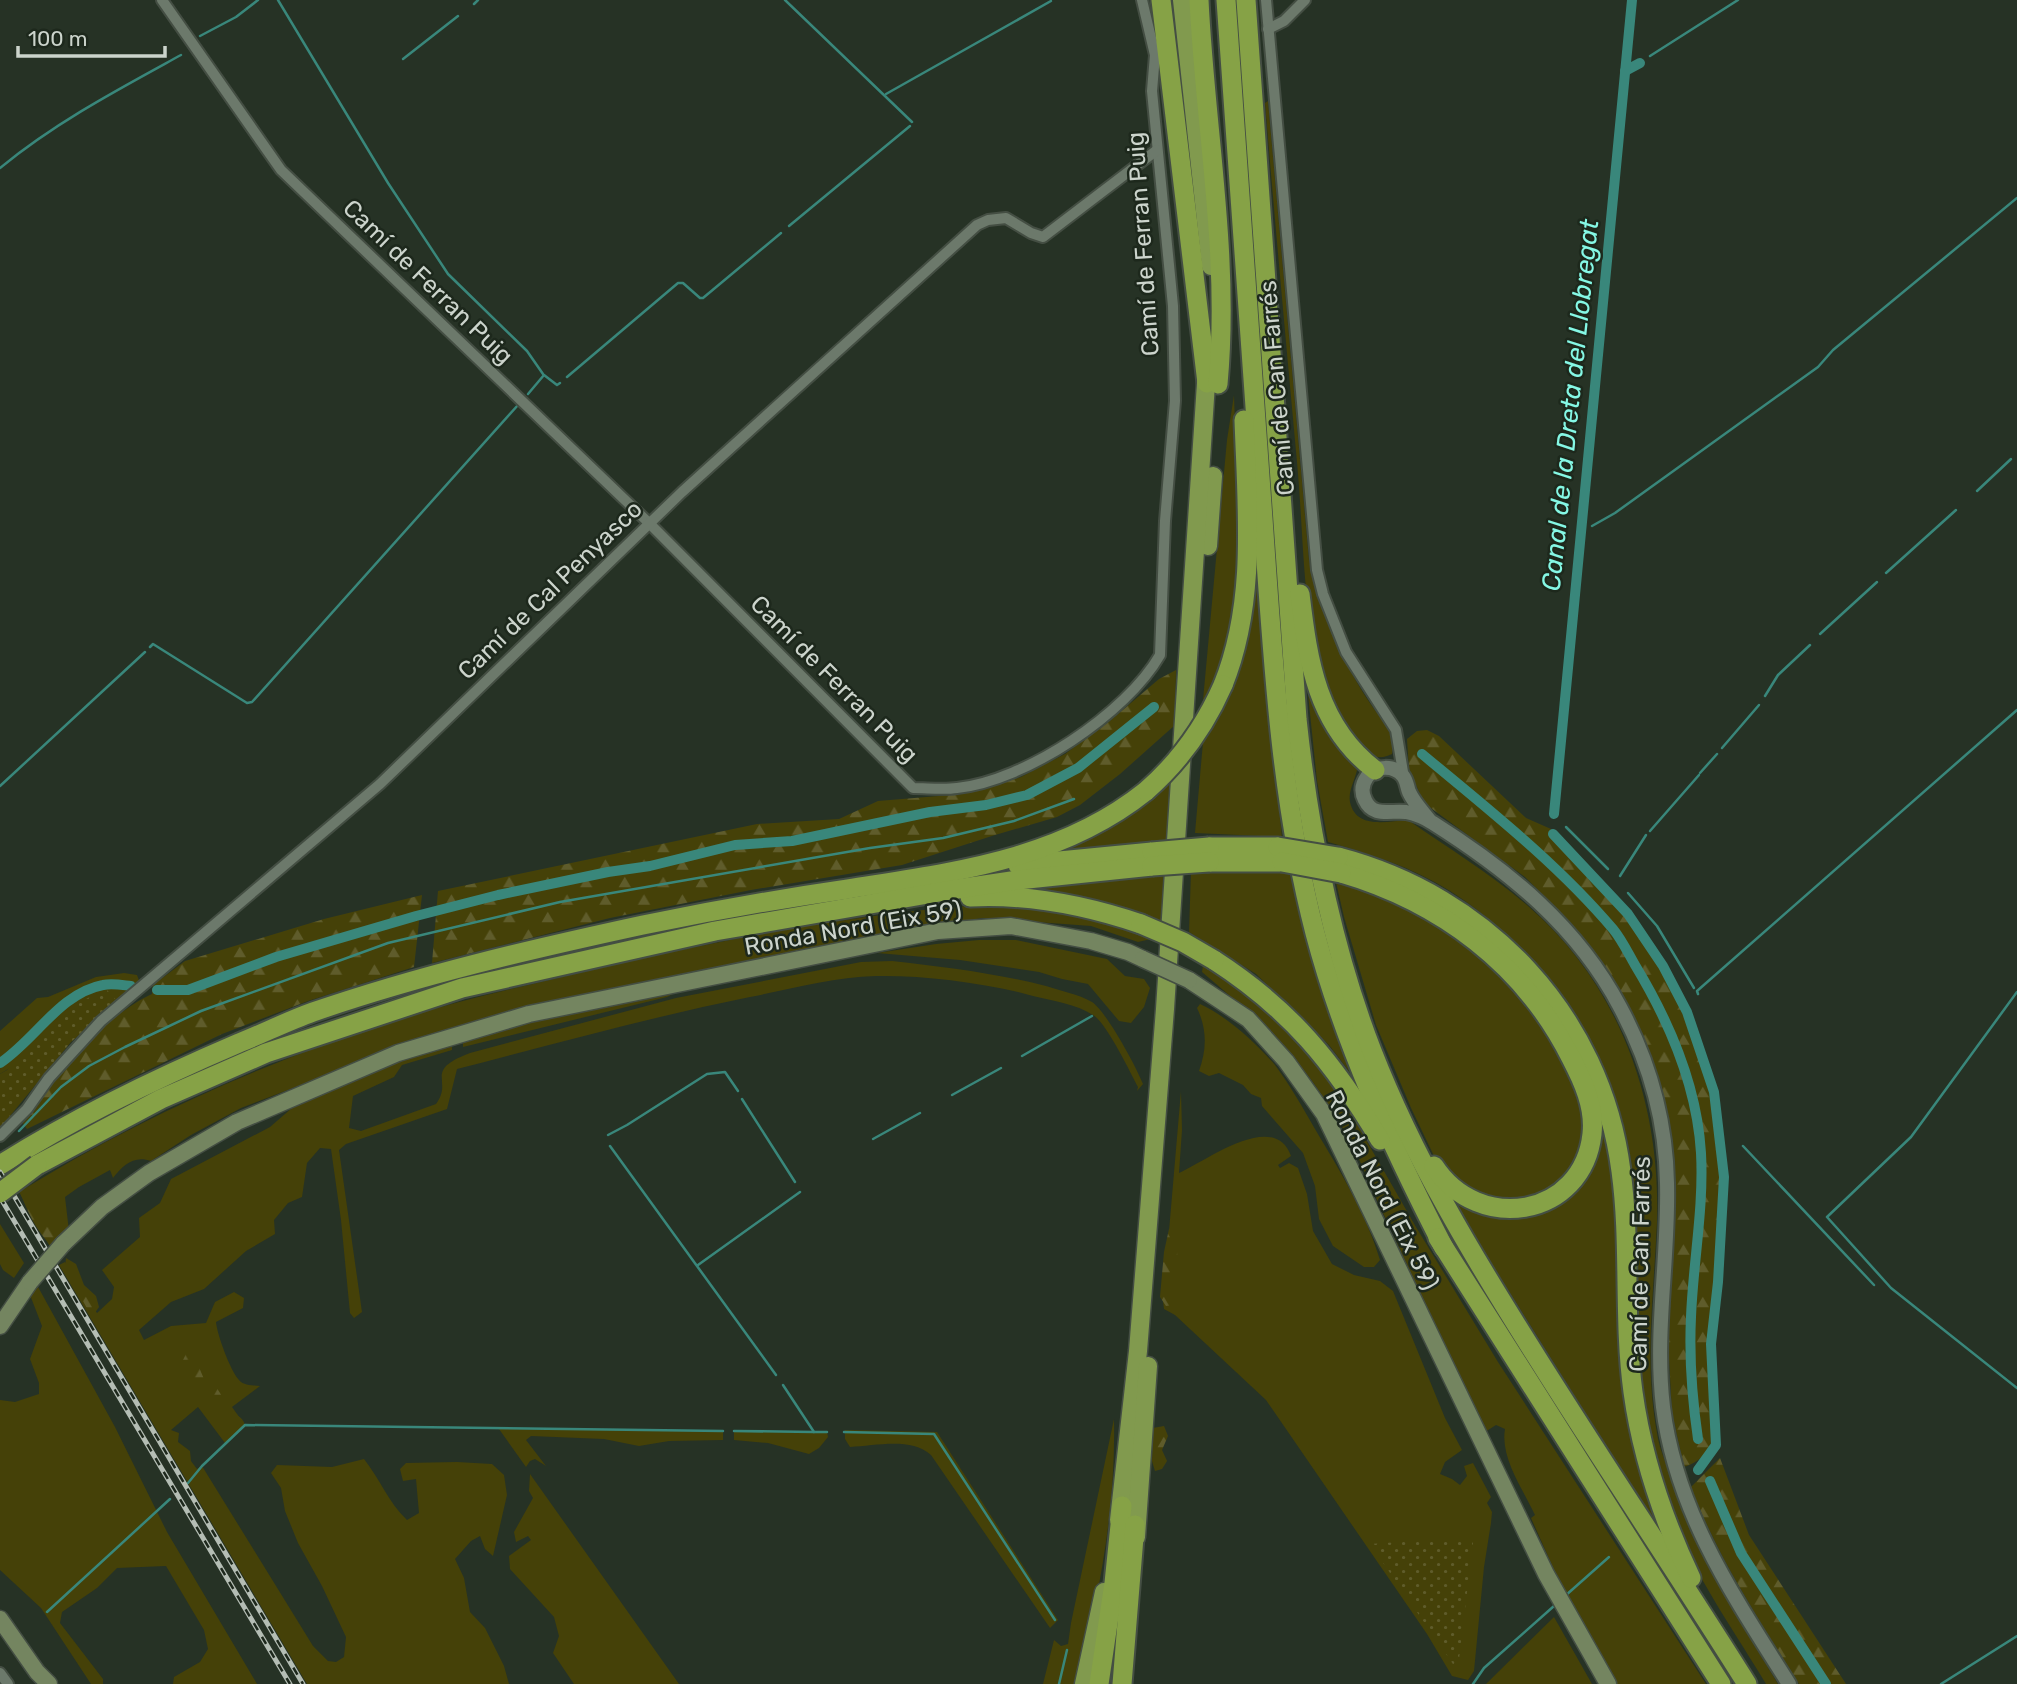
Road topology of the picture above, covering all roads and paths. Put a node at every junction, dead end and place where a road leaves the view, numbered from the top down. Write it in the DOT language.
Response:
graph roads {
  1 [pos="162,0"];
  2 [pos="1142,0"];
  3 [pos="1161,0"];
  4 [pos="1170,0"];
  5 [pos="1182,0"];
  6 [pos="1199,0"];
  7 [pos="1226,0"];
  8 [pos="1266,0"];
  9 [pos="1305,0"];
  10 [pos="1247,4"];
  11 [pos="1268,29"];
  12 [pos="1157,150"];
  13 [pos="1243,230"];
  14 [pos="1213,383"];
  15 [pos="1276,427"];
  16 [pos="649,523"];
  17 [pos="1400,753"];
  18 [pos="1381,769"];
  19 [pos="1406,784"];
  20 [pos="1395,811"];
  21 [pos="1430,821"];
  22 [pos="1152,859"];
  23 [pos="1340,865"];
  24 [pos="947,872"];
  25 [pos="902,900"];
  26 [pos="1392,1100"];
  27 [pos="0,1136"];
  28 [pos="0,1165"];
  29 [pos="37,1165"];
  30 [pos="0,1187"];
  31 [pos="0,1193"];
  32 [pos="1444,1248"];
  33 [pos="0,1326"];
  34 [pos="1122,1506"];
  35 [pos="1135,1525"];
  36 [pos="0,1619"];
  37 [pos="1723,1646"];
  38 [pos="0,1674"];
  39 [pos="8,1684"];
  40 [pos="49,1684"];
  41 [pos="1084,1684"];
  42 [pos="1099,1684"];
  43 [pos="1122,1684"];
  44 [pos="1132,1684"];
  45 [pos="1608,1684"];
  46 [pos="1721,1684"];
  47 [pos="1747,1684"];
  48 [pos="1789,1684"];
  1 -- 16 [label="street, Camí de Ferran Puig"];
  2 -- 12 [label="street, Camí de Ferran Puig"];
  3 -- 14 [label="highway"];
  4 -- 14 [label="highway"];
  5 -- 14 [label="highway"];
  6 -- 14 [label="highway"];
  7 -- 13 [label="highway"];
  8 -- 11 [label="street, Camí de Can Farrés"];
  9 -- 11 [label="street"];
  10 -- 15 [label="highway"];
  11 -- 17 [label="street, Camí de Can Farrés"];
  12 -- 16 [label="street, Camí de Cal Penyasco"];
  12 -- 16 [label="street, Camí de Ferran Puig"];
  13 -- 24 [label="highway, bridge"];
  13 -- 32 [label="highway"];
  14 -- 34 [label="highway"];
  14 -- 35 [label="highway"];
  15 -- 18 [label="highway"];
  15 -- 26 [label="highway"];
  16 -- 27 [label="street, Camí de Cal Penyasco"];
  17 -- 18 [label="street"];
  17 -- 19 [label="street, Camí de Can Farrés"];
  18 -- 19 [label="street"];
  18 -- 20 [label="street"];
  19 -- 20 [label="street"];
  19 -- 21 [label="street"];
  20 -- 21 [label="street"];
  21 -- 48 [label="street, Camí de Can Farrés"];
  22 -- 23 [label="highway, bridge"];
  22 -- 24 [label="highway"];
  22 -- 25 [label="highway"];
  23 -- 26 [label="highway"];
  23 -- 37 [label="highway"];
  24 -- 28 [label="highway"];
  25 -- 29 [label="highway"];
  25 -- 32 [label="highway, bridge"];
  26 -- 37 [label="highway"];
  29 -- 30 [label="highway, bridge"];
  29 -- 31 [label="highway, bridge"];
  32 -- 46 [label="highway"];
  33 -- 45 [label="main road, Ronda Nord (Eix 59), bridge"];
  34 -- 41 [label="highway"];
  34 -- 42 [label="highway"];
  35 -- 43 [label="highway"];
  35 -- 44 [label="highway"];
  36 -- 40 [label="main road"];
  37 -- 47 [label="highway"];
  38 -- 39 [label="street"];
}
